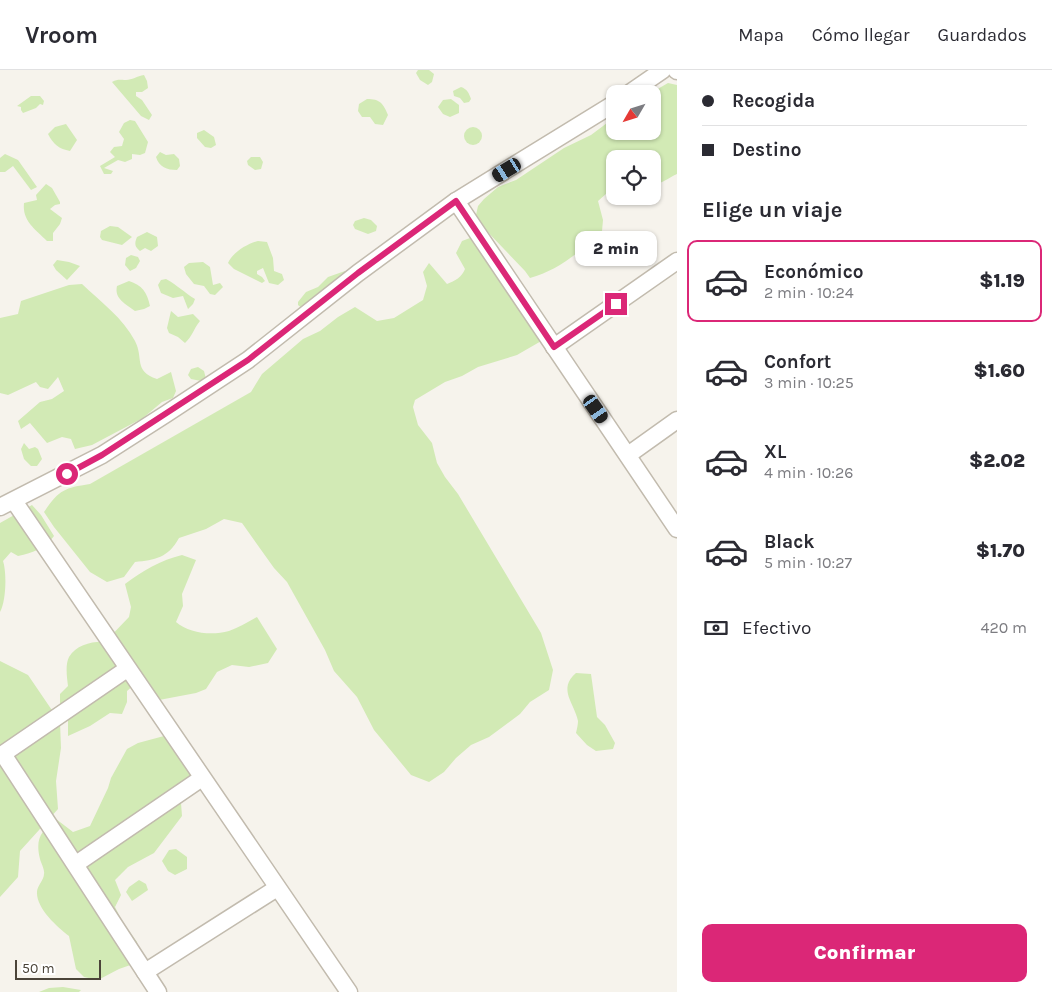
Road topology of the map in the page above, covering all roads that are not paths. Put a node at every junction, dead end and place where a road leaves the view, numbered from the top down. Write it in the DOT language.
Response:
graph roads {
  1 [pos="663,70"];
  2 [pos="641,85"];
  3 [pos="606,109"];
  4 [pos="456,201"];
  5 [pos="677,261"];
  6 [pos="554,347"];
  7 [pos="677,420"];
  8 [pos="628,455"];
  9 [pos="7,504"];
  10 [pos="677,529"];
  11 [pos="127,669"];
  12 [pos="202,778"];
  13 [pos="76,864"];
  14 [pos="277,888"];
  15 [pos="145,972"];
  16 [pos="158,992"];
  17 [pos="349,992"];
  1 -- 2 [label="street"];
  3 -- 4 [label="street"];
  4 -- 6 [label="street"];
  4 -- 9 [label="street"];
  5 -- 6 [label="street"];
  6 -- 8 [label="street"];
  7 -- 8 [label="street"];
  8 -- 10 [label="street"];
  9 -- 11 [label="street"];
  11 -- 12 [label="street"];
  11 -- 13 [label="street"];
  12 -- 13 [label="street"];
  12 -- 14 [label="street"];
  13 -- 15 [label="street"];
  14 -- 15 [label="street"];
  14 -- 17 [label="street"];
  15 -- 16 [label="street"];
}
